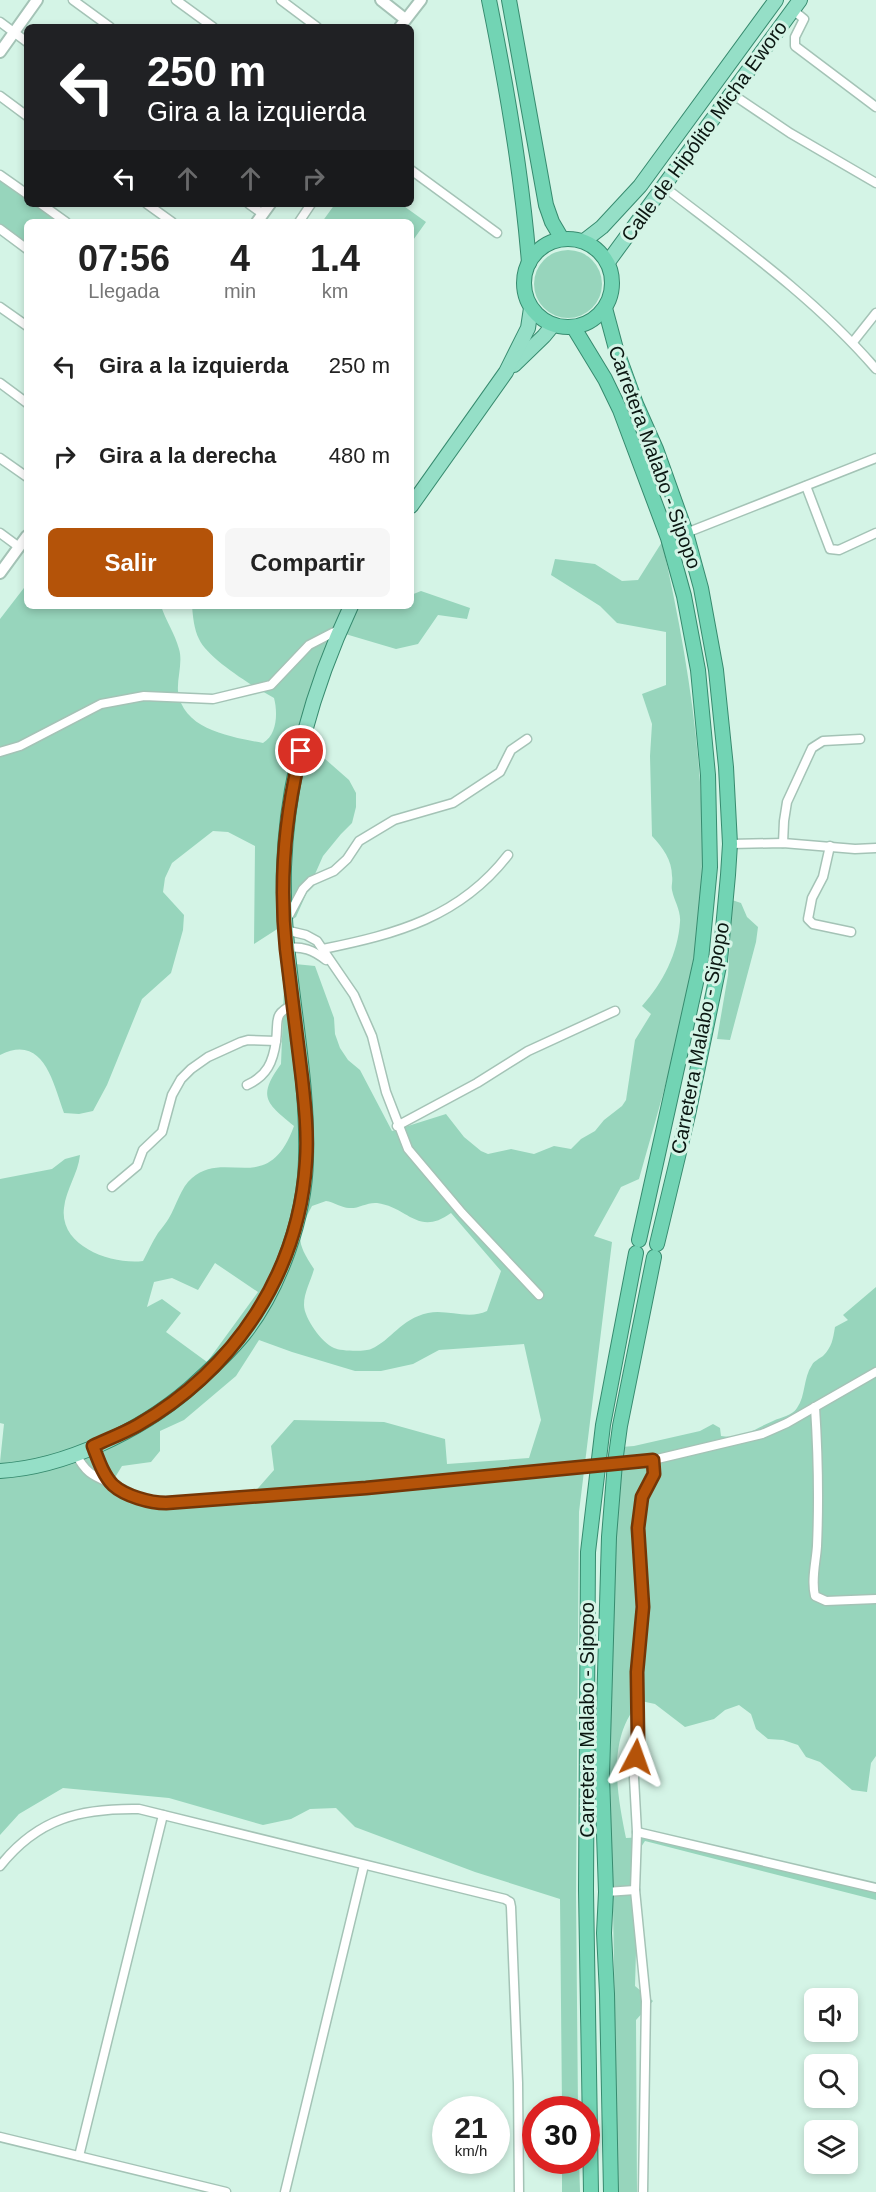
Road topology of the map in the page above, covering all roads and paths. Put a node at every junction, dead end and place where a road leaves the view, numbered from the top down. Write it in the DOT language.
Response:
graph roads {
  1 [pos="37,0"];
  2 [pos="73,0"];
  3 [pos="176,0"];
  4 [pos="281,0"];
  5 [pos="381,0"];
  6 [pos="421,0"];
  7 [pos="489,0"];
  8 [pos="509,0"];
  9 [pos="776,0"];
  10 [pos="796,5"];
  11 [pos="0,22"];
  12 [pos="403,23"];
  13 [pos="106,24"];
  14 [pos="209,24"];
  15 [pos="313,24"];
  16 [pos="14,32"];
  17 [pos="24,40"];
  18 [pos="0,52"];
  19 [pos="732,94"];
  20 [pos="0,96"];
  21 [pos="876,107"];
  22 [pos="24,114"];
  23 [pos="414,172"];
  24 [pos="0,175"];
  25 [pos="876,183"];
  26 [pos="663,186"];
  27 [pos="24,192"];
  28 [pos="45,207"];
  29 [pos="151,207"];
  30 [pos="62,219"];
  31 [pos="168,219"];
  32 [pos="0,229"];
  33 [pos="497,233"];
  34 [pos="562,239"];
  35 [pos="584,241"];
  36 [pos="24,247"];
  37 [pos="608,262"];
  38 [pos="529,263"];
  39 [pos="0,307"];
  40 [pos="531,308"];
  41 [pos="605,308"];
  42 [pos="876,313"];
  43 [pos="24,324"];
  44 [pos="553,325"];
  45 [pos="574,328"];
  46 [pos="853,342"];
  47 [pos="876,369"];
  48 [pos="506,372"];
  49 [pos="0,383"];
  50 [pos="24,401"];
  51 [pos="0,458"];
  52 [pos="876,458"];
  53 [pos="24,475"];
  54 [pos="806,486"];
  55 [pos="414,502"];
  56 [pos="0,533"];
  57 [pos="686,533"];
  58 [pos="876,533"];
  59 [pos="24,540"];
  60 [pos="19,547"];
  61 [pos="0,573"];
  62 [pos="350,609"];
  63 [pos="340,629"];
  64 [pos="527,739"];
  65 [pos="860,739"];
  66 [pos="0,752"];
  67 [pos="783,843"];
  68 [pos="730,844"];
  69 [pos="830,846"];
  70 [pos="876,848"];
  71 [pos="508,855"];
  72 [pos="285,927"];
  73 [pos="851,932"];
  74 [pos="286,948"];
  75 [pos="323,949"];
  76 [pos="331,964"];
  77 [pos="294,1004"];
  78 [pos="615,1011"];
  79 [pos="276,1041"];
  80 [pos="247,1085"];
  81 [pos="398,1126"];
  82 [pos="112,1187"];
  83 [pos="539,1295"];
  84 [pos="876,1372"];
  85 [pos="815,1407"];
  86 [pos="93,1446"];
  87 [pos="76,1454"];
  88 [pos="653,1460"];
  89 [pos="0,1471"];
  90 [pos="112,1484"];
  91 [pos="876,1599"];
  92 [pos="163,1815"];
  93 [pos="637,1832"];
  94 [pos="364,1865"];
  95 [pos="0,1866"];
  96 [pos="876,1888"];
  97 [pos="635,1890"];
  98 [pos="606,1892"];
  99 [pos="0,2137"];
  100 [pos="79,2156"];
  101 [pos="226,2192"];
  102 [pos="285,2192"];
  103 [pos="519,2192"];
  104 [pos="591,2192"];
  105 [pos="611,2192"];
  106 [pos="643,2192"];
  1 -- 16 [label="street"];
  2 -- 13 [label="street"];
  3 -- 14 [label="street"];
  4 -- 15 [label="street"];
  5 -- 12 [label="street"];
  6 -- 12 [label="street"];
  7 -- 38 [label="highway"];
  8 -- 34 [label="highway"];
  9 -- 35 [label="main road, Calle de Hipólito Micha Eworo"];
  10 -- 19 [label="main road, Calle de Hipólito Micha Eworo"];
  10 -- 21 [label="street"];
  11 -- 16 [label="street"];
  16 -- 17 [label="street"];
  16 -- 18 [label="street"];
  19 -- 25 [label="street"];
  19 -- 26 [label="main road, Calle de Hipólito Micha Eworo"];
  20 -- 22 [label="street"];
  23 -- 33 [label="street"];
  24 -- 27 [label="street"];
  26 -- 37 [label="main road, Calle de Hipólito Micha Eworo"];
  26 -- 46 [label="street"];
  28 -- 30 [label="street"];
  29 -- 31 [label="street"];
  32 -- 36 [label="street"];
  34 -- 35 [label="highway"];
  34 -- 38 [label="highway"];
  35 -- 37 [label="highway"];
  37 -- 41 [label="highway"];
  38 -- 40 [label="highway"];
  39 -- 43 [label="street"];
  40 -- 44 [label="highway"];
  40 -- 48 [label="main road"];
  41 -- 45 [label="highway"];
  41 -- 57 [label="highway, Carretera Malabo - Sipopo"];
  42 -- 46 [label="street"];
  44 -- 45 [label="highway"];
  44 -- 48 [label="main road"];
  45 -- 104 [label="highway, Carretera Malabo - Sipopo"];
  46 -- 47 [label="street"];
  48 -- 55 [label="main road"];
  49 -- 50 [label="street"];
  51 -- 53 [label="street"];
  52 -- 54 [label="street"];
  54 -- 57 [label="street"];
  54 -- 58 [label="street"];
  56 -- 60 [label="street"];
  57 -- 68 [label="highway, Carretera Malabo - Sipopo"];
  59 -- 60 [label="street"];
  60 -- 61 [label="street"];
  62 -- 63 [label="main road"];
  63 -- 66 [label="street"];
  63 -- 72 [label="main road"];
  64 -- 72 [label="street"];
  65 -- 67 [label="street"];
  67 -- 68 [label="street"];
  67 -- 69 [label="street"];
  68 -- 98 [label="highway, Carretera Malabo - Sipopo"];
  69 -- 70 [label="street"];
  69 -- 73 [label="street"];
  71 -- 75 [label="street"];
  72 -- 74 [label="main road"];
  72 -- 75 [label="street"];
  74 -- 76 [label="street"];
  74 -- 77 [label="main road"];
  75 -- 76 [label="street"];
  76 -- 81 [label="street"];
  77 -- 79 [label="street"];
  77 -- 86 [label="main road"];
  78 -- 81 [label="street"];
  79 -- 80 [label="street"];
  79 -- 82 [label="street"];
  81 -- 83 [label="street"];
  84 -- 85 [label="street"];
  85 -- 88 [label="street"];
  85 -- 91 [label="street"];
  86 -- 87 [label="main road"];
  86 -- 90 [label="street"];
  87 -- 89 [label="main road"];
  87 -- 90 [label="street"];
  88 -- 90 [label="street, bridge"];
  88 -- 93 [label="street"];
  92 -- 94 [label="street"];
  92 -- 95 [label="street"];
  92 -- 100 [label="street"];
  93 -- 96 [label="street"];
  93 -- 97 [label="street"];
  94 -- 102 [label="street"];
  94 -- 103 [label="street"];
  97 -- 98 [label="street"];
  97 -- 106 [label="street"];
  98 -- 105 [label="highway, Carretera Malabo - Sipopo"];
  99 -- 100 [label="street"];
  100 -- 101 [label="street"];
}
